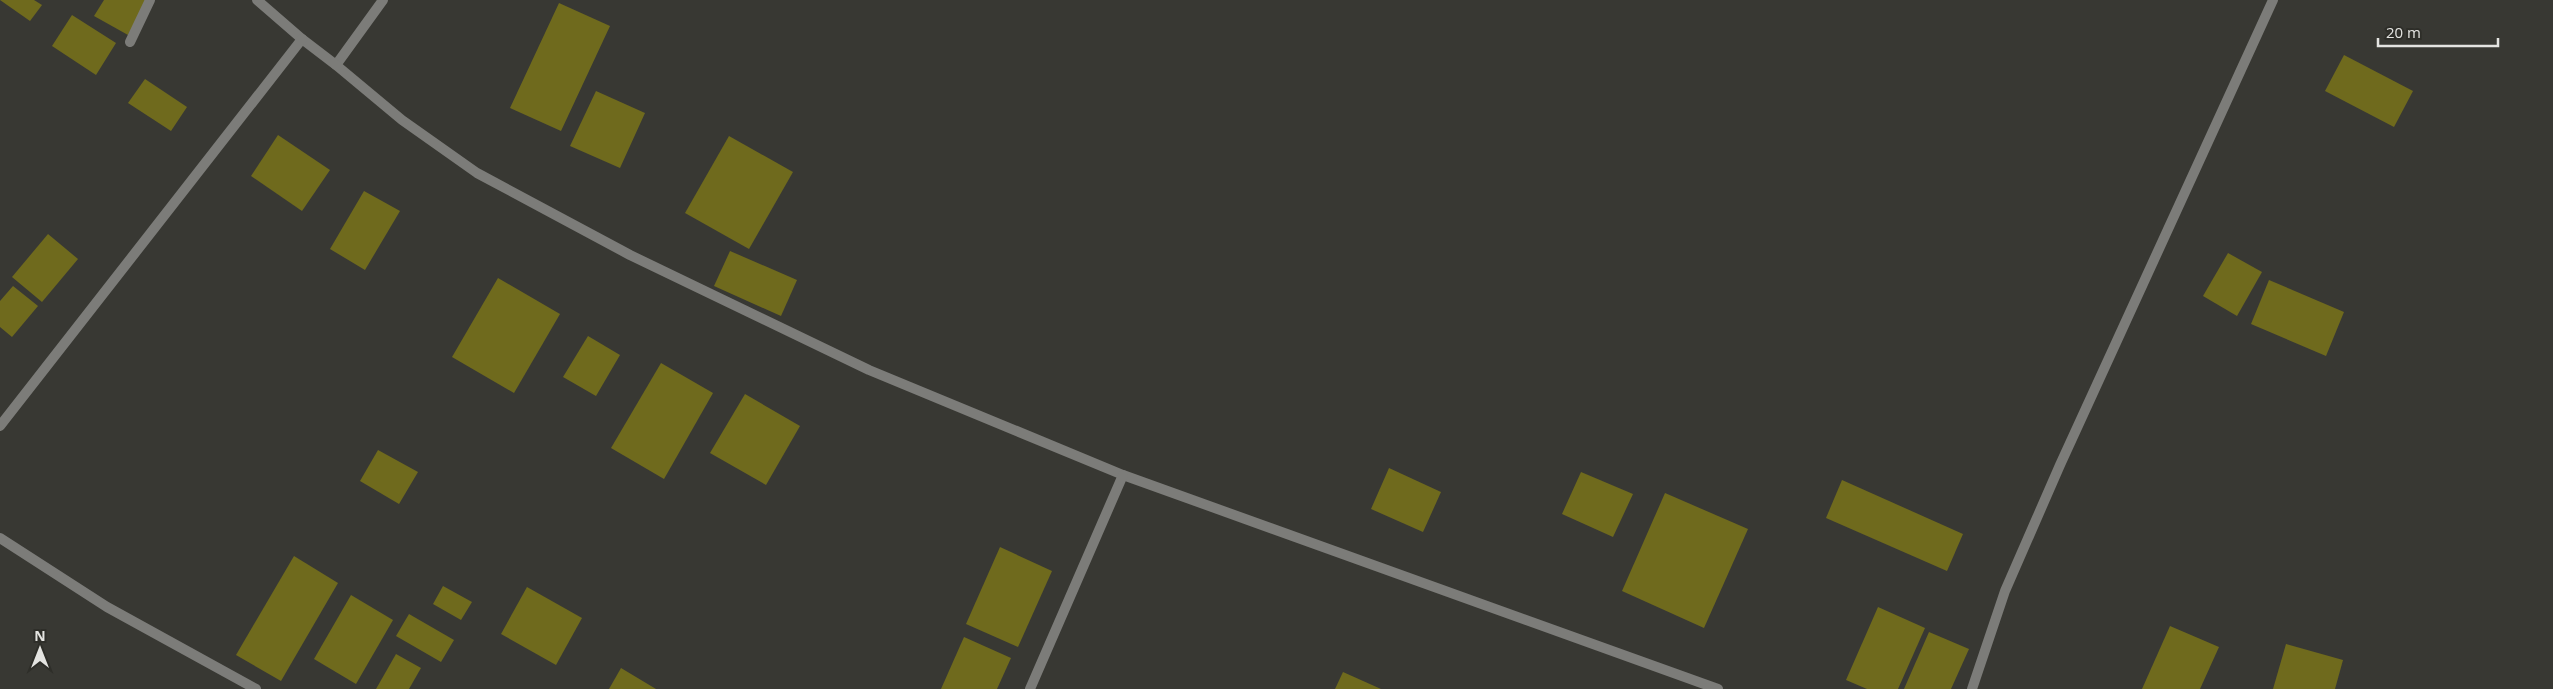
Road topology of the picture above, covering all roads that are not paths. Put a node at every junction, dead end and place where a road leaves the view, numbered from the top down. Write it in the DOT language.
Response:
graph roads {
  1 [pos="150,0"];
  2 [pos="257,0"];
  3 [pos="383,0"];
  4 [pos="2269,1"];
  5 [pos="302,39"];
  6 [pos="130,42"];
  7 [pos="336,65"];
  8 [pos="0,426"];
  9 [pos="1123,475"];
  10 [pos="0,538"];
  11 [pos="256,689"];
  12 [pos="1030,689"];
  13 [pos="1718,689"];
  14 [pos="1972,689"];
  1 -- 6 [label="street"];
  2 -- 5 [label="street"];
  3 -- 7 [label="street"];
  4 -- 14 [label="street"];
  5 -- 7 [label="street"];
  5 -- 8 [label="street"];
  7 -- 9 [label="street"];
  9 -- 12 [label="street"];
  9 -- 13 [label="street"];
  10 -- 11 [label="street"];
}
